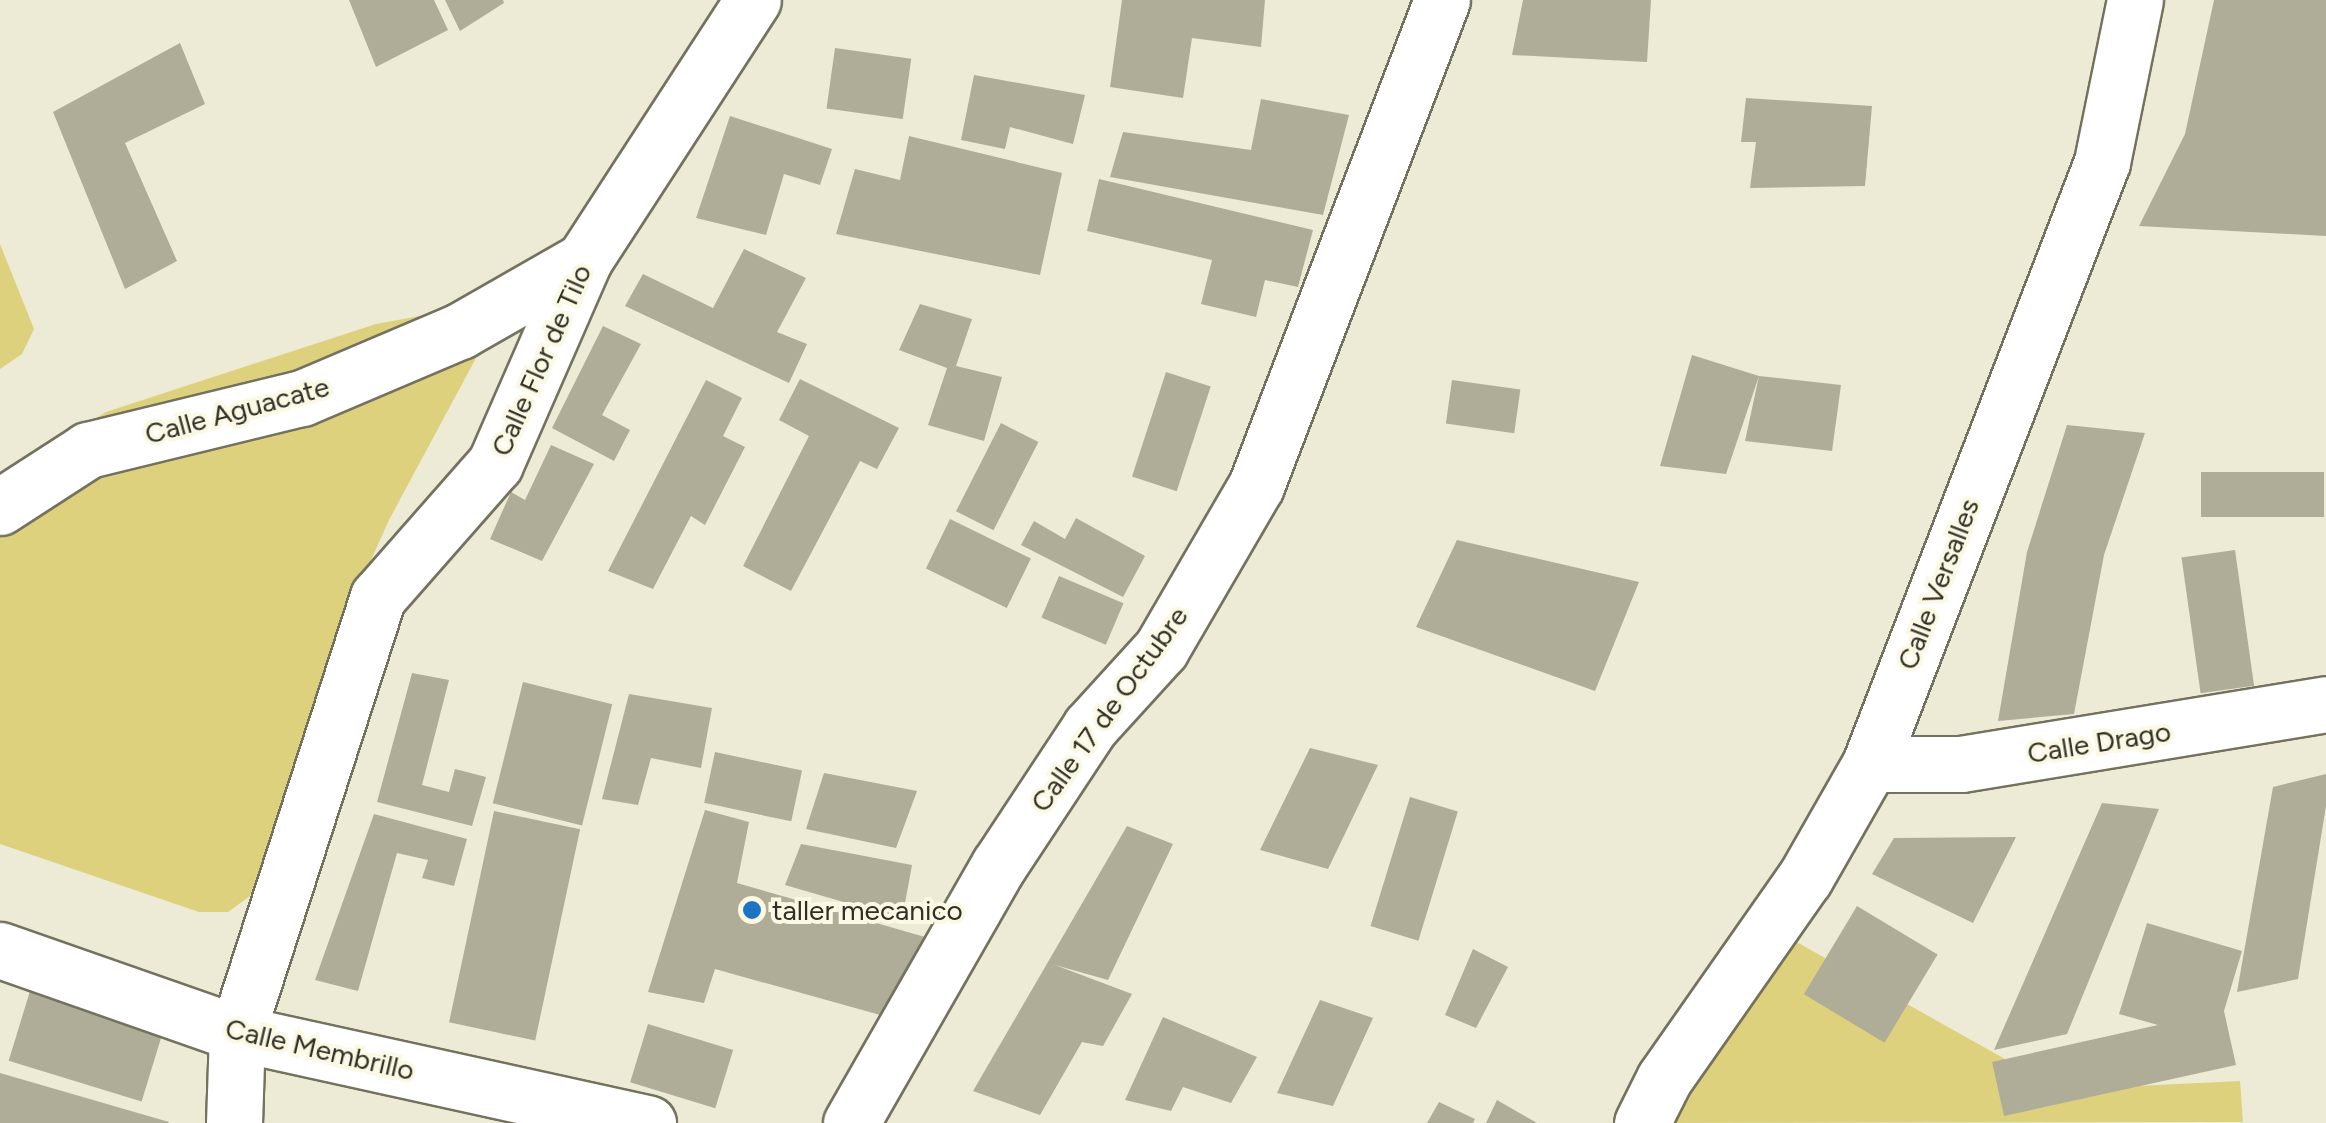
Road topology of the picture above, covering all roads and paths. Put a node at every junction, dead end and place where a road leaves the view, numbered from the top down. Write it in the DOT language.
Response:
graph roads {
  1 [pos="753,0"];
  2 [pos="1442,0"];
  3 [pos="2135,0"];
  4 [pos="584,260"];
  5 [pos="0,507"];
  6 [pos="2326,704"];
  7 [pos="1870,764"];
  8 [pos="0,950"];
  9 [pos="238,1033"];
  10 [pos="234,1123"];
  11 [pos="648,1123"];
  12 [pos="851,1123"];
  13 [pos="1642,1123"];
  1 -- 4 [label="street, Calle Flor de Tilo"];
  2 -- 12 [label="street, Calle 17 de Octubre"];
  3 -- 7 [label="street, Calle Versalles"];
  4 -- 5 [label="street, Calle Aguacate"];
  4 -- 9 [label="street, Calle Flor de Tilo"];
  6 -- 7 [label="street, Calle Drago"];
  7 -- 13 [label="street, Calle Versalles"];
  8 -- 9 [label="street, Calle Membrillo"];
  9 -- 10 [label="street, Calle Flor de Tilo"];
  9 -- 11 [label="street, Calle Membrillo"];
}
